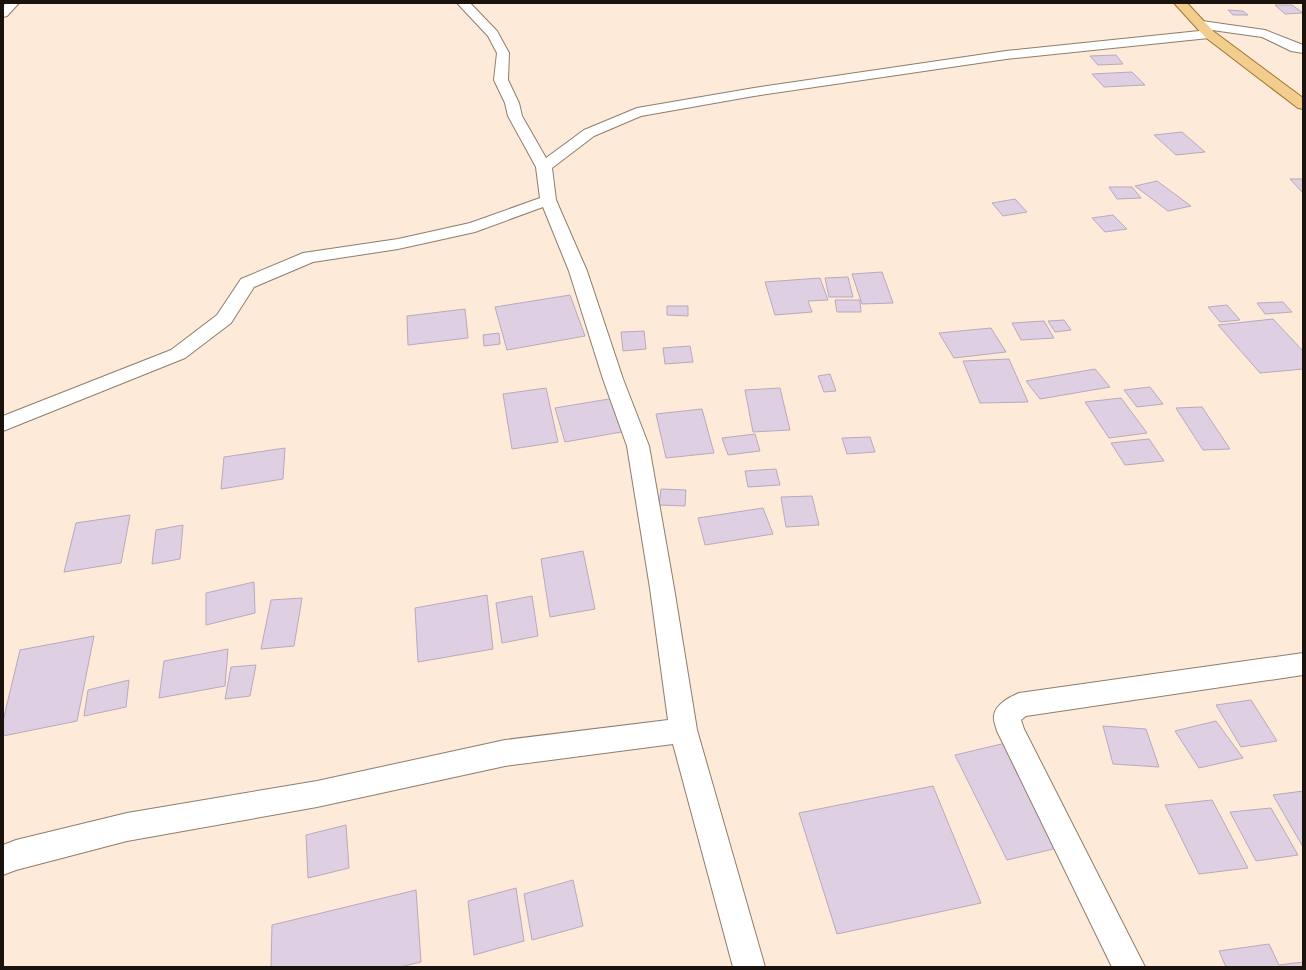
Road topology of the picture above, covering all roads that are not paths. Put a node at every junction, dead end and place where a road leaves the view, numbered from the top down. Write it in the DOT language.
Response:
graph roads {
  1 [pos="14,3"];
  2 [pos="1180,3"];
  3 [pos="473,8"];
  4 [pos="3,13"];
  5 [pos="1206,29"];
  6 [pos="1303,50"];
  7 [pos="1303,105"];
  8 [pos="544,167"];
  9 [pos="548,200"];
  10 [pos="3,424"];
  11 [pos="1303,664"];
  12 [pos="683,730"];
  13 [pos="3,860"];
  14 [pos="749,967"];
  15 [pos="1129,967"];
  1 -- 4 [label="street"];
  2 -- 5 [label="main road"];
  3 -- 8 [label="street"];
  5 -- 6 [label="street"];
  5 -- 7 [label="main road"];
  5 -- 8 [label="street"];
  8 -- 9 [label="street"];
  9 -- 10 [label="street"];
  9 -- 12 [label="street"];
  11 -- 15 [label="street"];
  12 -- 13 [label="street"];
  12 -- 14 [label="street"];
}
